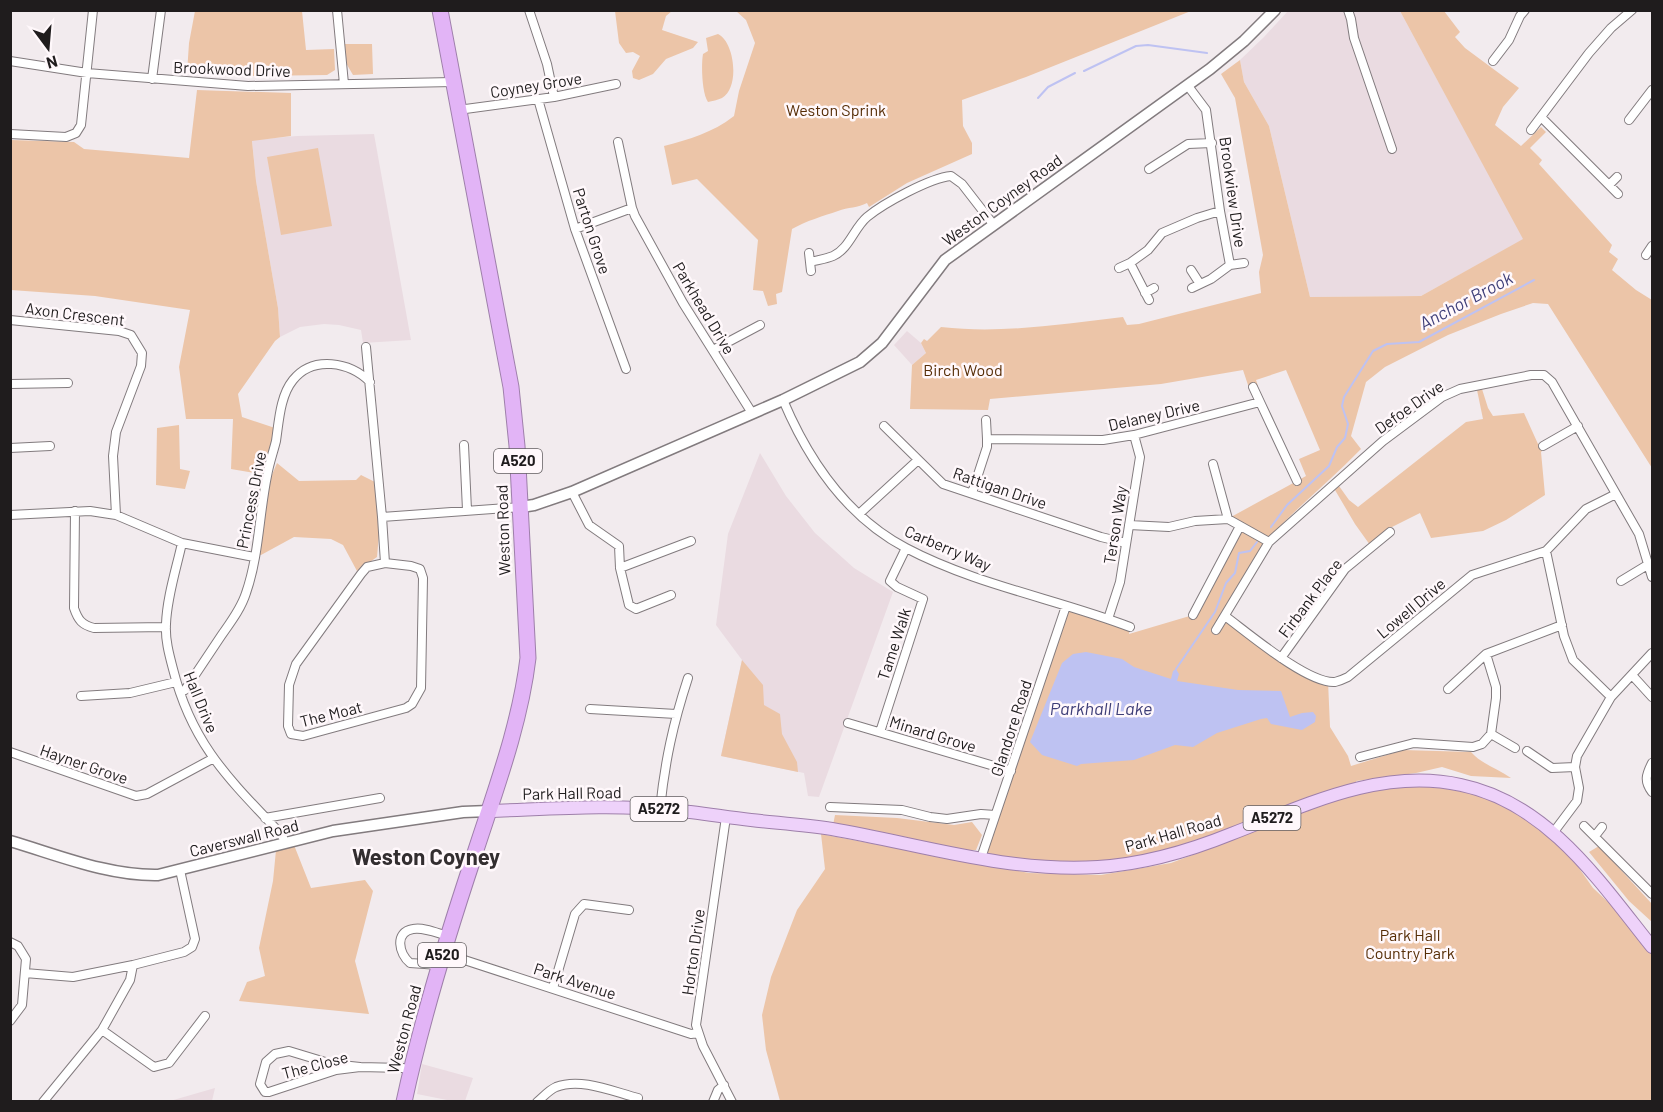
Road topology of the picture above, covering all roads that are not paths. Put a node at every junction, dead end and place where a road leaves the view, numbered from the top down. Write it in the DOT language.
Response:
graph roads {
  1 [pos="93,10"];
  2 [pos="161,10"];
  3 [pos="337,10"];
  4 [pos="440,10"];
  5 [pos="529,10"];
  6 [pos="1275,10"];
  7 [pos="1348,10"];
  8 [pos="1525,10"];
  9 [pos="1632,10"];
  10 [pos="10,61"];
  11 [pos="1493,61"];
  12 [pos="87,73"];
  13 [pos="152,79"];
  14 [pos="453,82"];
  15 [pos="344,84"];
  16 [pos="616,84"];
  17 [pos="1188,86"];
  18 [pos="1653,90"];
  19 [pos="554,97"];
  20 [pos="538,99"];
  21 [pos="459,110"];
  22 [pos="1637,111"];
  23 [pos="1645,117"];
  24 [pos="1542,118"];
  25 [pos="1629,120"];
  26 [pos="1531,130"];
  27 [pos="10,134"];
  28 [pos="618,142"];
  29 [pos="1212,142"];
  30 [pos="1392,149"];
  31 [pos="1149,169"];
  32 [pos="1617,177"];
  33 [pos="1609,184"];
  34 [pos="1618,194"];
  35 [pos="1220,211"];
  36 [pos="634,212"];
  37 [pos="993,224"];
  38 [pos="575,229"];
  39 [pos="1653,246"];
  40 [pos="809,253"];
  41 [pos="1646,255"];
  42 [pos="1130,263"];
  43 [pos="1244,263"];
  44 [pos="1230,265"];
  45 [pos="1119,268"];
  46 [pos="1191,270"];
  47 [pos="1200,284"];
  48 [pos="1154,288"];
  49 [pos="1192,288"];
  50 [pos="10,320"];
  51 [pos="760,325"];
  52 [pos="366,347"];
  53 [pos="713,350"];
  54 [pos="626,369"];
  55 [pos="370,382"];
  56 [pos="68,383"];
  57 [pos="10,384"];
  58 [pos="1253,387"];
  59 [pos="783,400"];
  60 [pos="1260,402"];
  61 [pos="752,413"];
  62 [pos="986,420"];
  63 [pos="884,426"];
  64 [pos="1578,426"];
  65 [pos="1134,435"];
  66 [pos="987,439"];
  67 [pos="465,445"];
  68 [pos="50,446"];
  69 [pos="1543,446"];
  70 [pos="10,448"];
  71 [pos="918,460"];
  72 [pos="1213,464"];
  73 [pos="1301,465"];
  74 [pos="1292,469"];
  75 [pos="1297,481"];
  76 [pos="572,492"];
  77 [pos="972,493"];
  78 [pos="1616,494"];
  79 [pos="521,507"];
  80 [pos="467,510"];
  81 [pos="75,511"];
  82 [pos="859,514"];
  83 [pos="10,515"];
  84 [pos="116,515"];
  85 [pos="382,517"];
  86 [pos="1228,519"];
  87 [pos="1129,525"];
  88 [pos="1240,526"];
  89 [pos="1390,532"];
  90 [pos="691,541"];
  91 [pos="1269,542"];
  92 [pos="182,543"];
  93 [pos="1126,543"];
  94 [pos="906,548"];
  95 [pos="1546,551"];
  96 [pos="254,557"];
  97 [pos="385,563"];
  98 [pos="1649,564"];
  99 [pos="621,568"];
  100 [pos="1653,577"];
  101 [pos="1621,581"];
  102 [pos="671,596"];
  103 [pos="1066,606"];
  104 [pos="1193,615"];
  105 [pos="1225,616"];
  106 [pos="1108,619"];
  107 [pos="1562,625"];
  108 [pos="166,627"];
  109 [pos="1130,627"];
  110 [pos="1216,630"];
  111 [pos="1653,653"];
  112 [pos="1486,654"];
  113 [pos="1281,658"];
  114 [pos="1632,675"];
  115 [pos="688,678"];
  116 [pos="176,682"];
  117 [pos="1448,689"];
  118 [pos="180,692"];
  119 [pos="1653,697"];
  120 [pos="87,698"];
  121 [pos="1611,698"];
  122 [pos="590,709"];
  123 [pos="676,714"];
  124 [pos="848,723"];
  125 [pos="880,732"];
  126 [pos="1491,734"];
  127 [pos="1515,748"];
  128 [pos="10,752"];
  129 [pos="1527,752"];
  130 [pos="1360,757"];
  131 [pos="212,759"];
  132 [pos="1653,763"];
  133 [pos="1575,767"];
  134 [pos="1011,771"];
  135 [pos="1653,792"];
  136 [pos="380,798"];
  137 [pos="830,807"];
  138 [pos="660,809"];
  139 [pos="489,811"];
  140 [pos="995,815"];
  141 [pos="726,817"];
  142 [pos="265,818"];
  143 [pos="1584,826"];
  144 [pos="1602,827"];
  145 [pos="1553,833"];
  146 [pos="1595,836"];
  147 [pos="10,841"];
  148 [pos="285,843"];
  149 [pos="981,858"];
  150 [pos="180,870"];
  151 [pos="1653,894"];
  152 [pos="629,910"];
  153 [pos="448,936"];
  154 [pos="10,942"];
  155 [pos="1653,947"];
  156 [pos="441,959"];
  157 [pos="133,964"];
  158 [pos="25,972"];
  159 [pos="553,988"];
  160 [pos="205,1016"];
  161 [pos="10,1021"];
  162 [pos="102,1030"];
  163 [pos="698,1033"];
  164 [pos="360,1067"];
  165 [pos="411,1071"];
  166 [pos="724,1085"];
  167 [pos="638,1098"];
  168 [pos="44,1101"];
  169 [pos="404,1101"];
  170 [pos="537,1101"];
  171 [pos="712,1101"];
  172 [pos="732,1101"];
  1 -- 12 [label="street"];
  2 -- 13 [label="street"];
  3 -- 15 [label="street"];
  4 -- 14 [label="highway, Weston Road / A520"];
  5 -- 19 [label="street"];
  6 -- 17 [label="street, Weston Coyney Road"];
  7 -- 30 [label="street"];
  8 -- 11 [label="street"];
  9 -- 24 [label="street"];
  10 -- 12 [label="street, Brookwood Drive"];
  12 -- 13 [label="street, Brookwood Drive"];
  12 -- 27 [label="street"];
  13 -- 15 [label="street, Brookwood Drive"];
  14 -- 15 [label="street, Brookwood Drive"];
  14 -- 21 [label="highway, Weston Road / A520"];
  16 -- 19 [label="street, Coyney Grove"];
  17 -- 29 [label="street, Brookview Drive"];
  17 -- 37 [label="street, Weston Coyney Road"];
  18 -- 22 [label="street"];
  19 -- 20 [label="street, Coyney Grove"];
  20 -- 21 [label="street, Coyney Grove"];
  20 -- 38 [label="street, Parton Grove"];
  21 -- 79 [label="highway, Weston Road / A520"];
  22 -- 23 [label="street"];
  22 -- 25 [label="street"];
  24 -- 26 [label="street"];
  24 -- 33 [label="street"];
  28 -- 36 [label="street, Parkhead Drive"];
  29 -- 31 [label="street"];
  29 -- 35 [label="street, Brookview Drive"];
  32 -- 33 [label="street"];
  33 -- 34 [label="street"];
  35 -- 42 [label="street"];
  35 -- 44 [label="street, Brookview Drive"];
  36 -- 38 [label="street"];
  36 -- 53 [label="street, Parkhead Drive"];
  37 -- 40 [label="street"];
  37 -- 59 [label="street, Weston Coyney Road"];
  38 -- 54 [label="street, Parton Grove"];
  39 -- 41 [label="street"];
  42 -- 45 [label="street"];
  42 -- 48 [label="street"];
  43 -- 44 [label="street"];
  44 -- 47 [label="street, Brookview Drive"];
  46 -- 47 [label="street"];
  47 -- 49 [label="street, Brookview Drive"];
  50 -- 84 [label="street, Axon Crescent"];
  51 -- 53 [label="street"];
  52 -- 55 [label="street"];
  53 -- 61 [label="street, Parkhead Drive"];
  55 -- 85 [label="street"];
  55 -- 96 [label="street, Princess Drive"];
  56 -- 57 [label="street"];
  58 -- 60 [label="street"];
  59 -- 61 [label="street, Weston Coyney Road"];
  59 -- 82 [label="street, Carberry Way"];
  60 -- 65 [label="street, Delaney Drive"];
  60 -- 74 [label="street"];
  61 -- 76 [label="street, Weston Coyney Road"];
  62 -- 66 [label="street"];
  63 -- 71 [label="street, Rattigan Drive"];
  64 -- 69 [label="street"];
  64 -- 78 [label="street, Defoe Drive"];
  64 -- 91 [label="street, Defoe Drive"];
  65 -- 66 [label="street, Delaney Drive"];
  65 -- 87 [label="street, Terson Way"];
  66 -- 77 [label="street"];
  67 -- 80 [label="street"];
  68 -- 70 [label="street"];
  71 -- 77 [label="street, Rattigan Drive"];
  71 -- 82 [label="street"];
  72 -- 86 [label="street"];
  73 -- 74 [label="street"];
  74 -- 75 [label="street"];
  76 -- 79 [label="street, Weston Coyney Road"];
  76 -- 99 [label="street"];
  77 -- 93 [label="street, Rattigan Drive"];
  78 -- 95 [label="street, Lowell Drive"];
  78 -- 98 [label="street, Defoe Drive"];
  79 -- 80 [label="street"];
  79 -- 139 [label="highway, Weston Road / A520"];
  80 -- 85 [label="street"];
  81 -- 83 [label="street"];
  81 -- 84 [label="street"];
  81 -- 108 [label="street"];
  82 -- 94 [label="street, Carberry Way"];
  84 -- 92 [label="street"];
  85 -- 97 [label="street"];
  86 -- 87 [label="street"];
  86 -- 88 [label="street"];
  87 -- 93 [label="street, Terson Way"];
  88 -- 91 [label="street"];
  88 -- 104 [label="street"];
  89 -- 113 [label="street, Firbank Place"];
  90 -- 99 [label="street"];
  91 -- 105 [label="street, Defoe Drive"];
  92 -- 96 [label="street"];
  92 -- 108 [label="street, Hall Drive"];
  93 -- 106 [label="street, Terson Way"];
  94 -- 103 [label="street, Carberry Way"];
  94 -- 125 [label="street, Tame Walk"];
  95 -- 107 [label="street"];
  95 -- 113 [label="street, Lowell Drive"];
  96 -- 118 [label="street, Princess Drive"];
  97 -- 97 [label="street, The Moat"];
  98 -- 100 [label="street, Defoe Drive"];
  98 -- 101 [label="street"];
  99 -- 102 [label="street"];
  103 -- 106 [label="street, Carberry Way"];
  103 -- 134 [label="street, Glandore Road"];
  105 -- 110 [label="street, Defoe Drive"];
  105 -- 113 [label="street, Lowell Drive"];
  106 -- 109 [label="street, Carberry Way"];
  107 -- 112 [label="street"];
  107 -- 121 [label="street"];
  108 -- 116 [label="street, Hall Drive"];
  111 -- 114 [label="street"];
  112 -- 117 [label="street"];
  112 -- 126 [label="street"];
  114 -- 119 [label="street"];
  114 -- 121 [label="street"];
  115 -- 123 [label="street"];
  116 -- 118 [label="street, Hall Drive"];
  116 -- 120 [label="street"];
  118 -- 131 [label="street, Hall Drive"];
  121 -- 133 [label="street"];
  122 -- 123 [label="street"];
  123 -- 138 [label="street"];
  124 -- 125 [label="street, Minard Grove"];
  125 -- 134 [label="street, Minard Grove"];
  126 -- 127 [label="street"];
  126 -- 130 [label="street"];
  128 -- 131 [label="street, Hayner Grove"];
  129 -- 133 [label="street"];
  131 -- 142 [label="street, Hall Drive"];
  132 -- 135 [label="street"];
  133 -- 145 [label="street"];
  134 -- 140 [label="street, Glandore Road"];
  136 -- 142 [label="street, Caverswall Road"];
  137 -- 140 [label="street"];
  138 -- 139 [label="main road, Park Hall Road / A5272"];
  138 -- 141 [label="main road, Park Hall Road / A5272"];
  139 -- 148 [label="street, Caverswall Road"];
  139 -- 153 [label="highway, Weston Road / A520"];
  140 -- 149 [label="street, Glandore Road"];
  141 -- 149 [label="main road, Park Hall Road / A5272"];
  141 -- 163 [label="street, Horton Drive"];
  142 -- 148 [label="street, Hall Drive"];
  143 -- 146 [label="street"];
  144 -- 146 [label="street"];
  145 -- 149 [label="main road, Park Hall Road / A5272"];
  145 -- 155 [label="main road, Park Hall Road / A5272"];
  146 -- 151 [label="street"];
  147 -- 150 [label="street, Caverswall Road"];
  148 -- 150 [label="street, Caverswall Road"];
  150 -- 157 [label="street"];
  152 -- 159 [label="street"];
  153 -- 156 [label="highway, Weston Road / A520"];
  153 -- 156 [label="street, Weston Road"];
  154 -- 158 [label="street"];
  156 -- 159 [label="street, Park Avenue"];
  156 -- 165 [label="highway, Weston Road / A520"];
  157 -- 158 [label="street"];
  157 -- 162 [label="street"];
  158 -- 161 [label="street"];
  159 -- 163 [label="street, Park Avenue"];
  160 -- 162 [label="street"];
  162 -- 168 [label="street"];
  163 -- 166 [label="street, Horton Drive"];
  164 -- 164 [label="street, The Close"];
  164 -- 165 [label="street, The Close"];
  165 -- 169 [label="highway, Weston Road / A520"];
  166 -- 171 [label="street"];
  166 -- 172 [label="street, Horton Drive"];
  167 -- 170 [label="street"];
}
